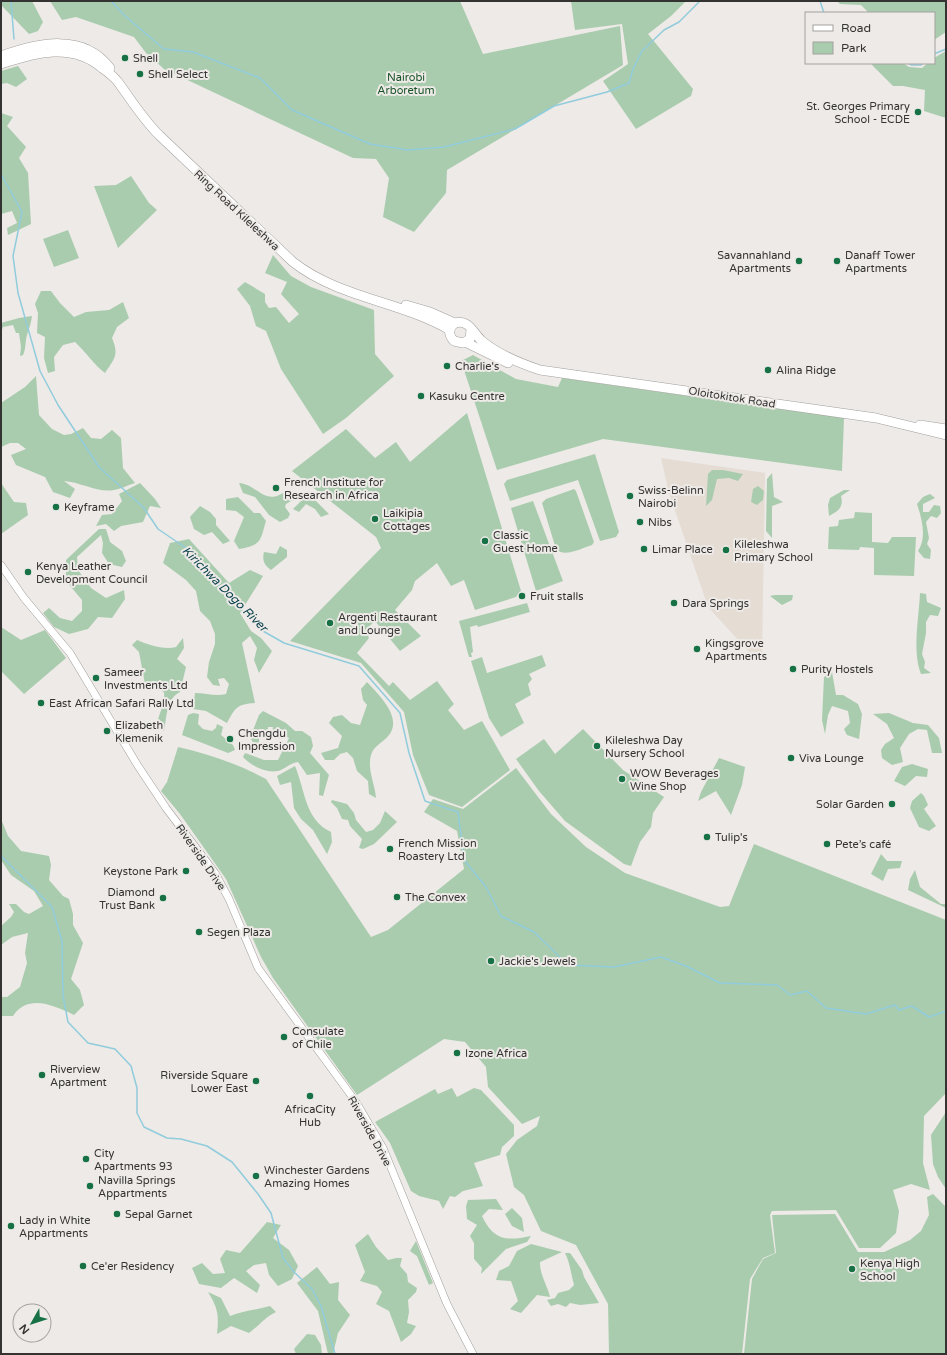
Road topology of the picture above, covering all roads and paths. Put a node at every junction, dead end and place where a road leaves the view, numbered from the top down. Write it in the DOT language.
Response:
graph roads {
  1 [pos="1,56"];
  2 [pos="1,64"];
  3 [pos="114,77"];
  4 [pos="389,303"];
  5 [pos="456,323"];
  6 [pos="450,330"];
  7 [pos="471,330"];
  8 [pos="465,342"];
  9 [pos="540,370"];
  10 [pos="911,426"];
  11 [pos="946,429"];
  12 [pos="946,435"];
  13 [pos="1,565"];
  14 [pos="473,1354"];
  1 -- 3 [label="main road"];
  2 -- 3 [label="main road"];
  3 -- 4 [label="main road, Ring Road Kileleshwa"];
  4 -- 5 [label="main road, Ring Road Kileleshwa"];
  4 -- 6 [label="main road, Ring Road Kileleshwa"];
  5 -- 6 [label="main road"];
  5 -- 7 [label="main road"];
  6 -- 8 [label="main road"];
  7 -- 8 [label="main road"];
  7 -- 9 [label="main road"];
  8 -- 9 [label="main road"];
  9 -- 10 [label="main road, Oloitokitok Road"];
  10 -- 11 [label="main road, Oloitokitok Road"];
  10 -- 12 [label="main road, Oloitokitok Road"];
  13 -- 14 [label="street, Riverside Drive"];
}
